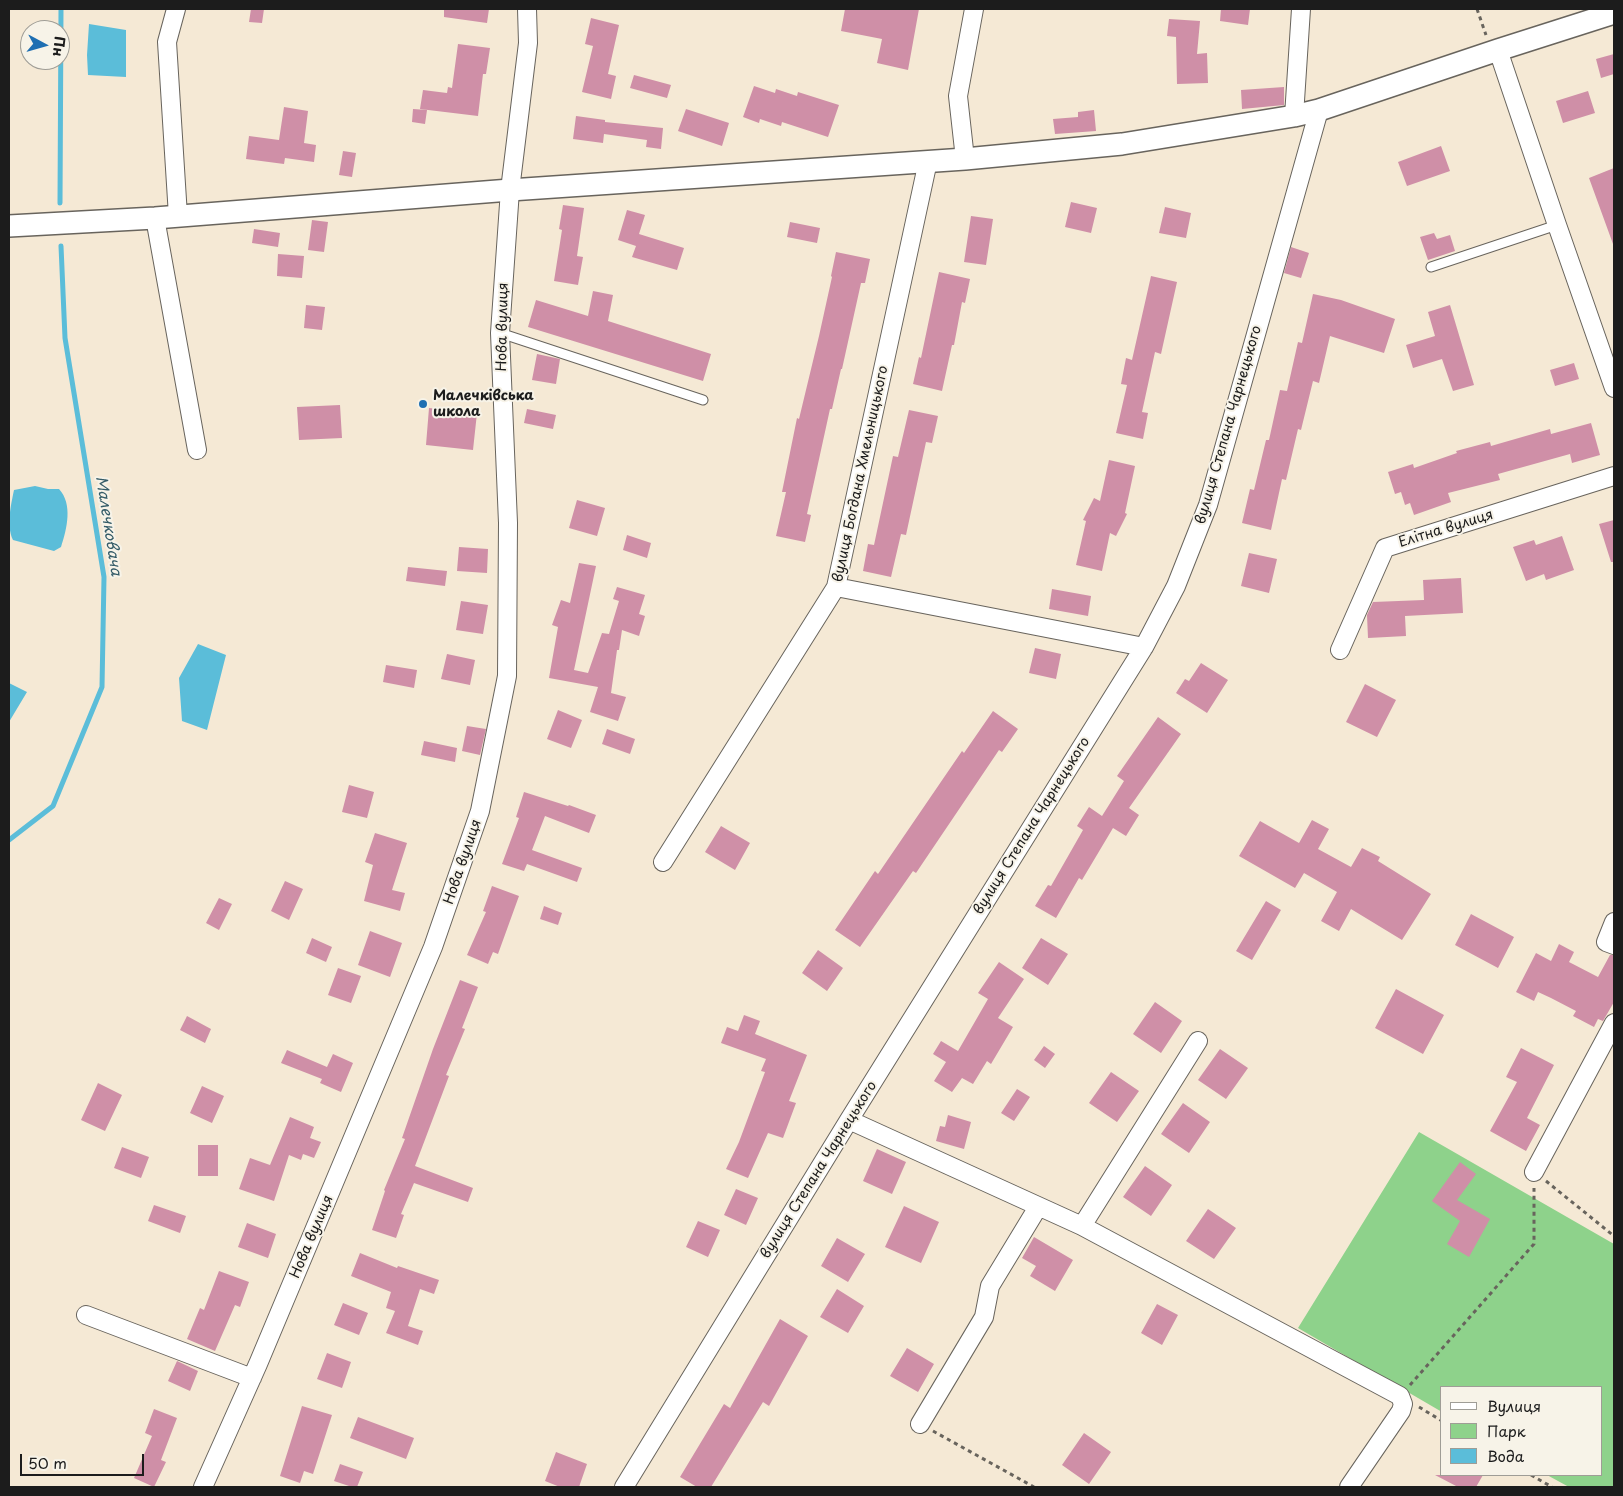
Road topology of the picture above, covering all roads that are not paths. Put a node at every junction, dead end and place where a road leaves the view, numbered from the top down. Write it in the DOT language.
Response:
graph roads {
  1 [pos="176,9"];
  2 [pos="527,9"];
  3 [pos="974,9"];
  4 [pos="1301,9"];
  5 [pos="1614,13"];
  6 [pos="1495,51"];
  7 [pos="1319,110"];
  8 [pos="1294,116"];
  9 [pos="965,159"];
  10 [pos="928,161"];
  11 [pos="510,190"];
  12 [pos="178,216"];
  13 [pos="155,218"];
  14 [pos="1557,225"];
  15 [pos="9,226"];
  16 [pos="1432,267"];
  17 [pos="500,333"];
  18 [pos="1614,388"];
  19 [pos="704,400"];
  20 [pos="197,450"];
  21 [pos="1614,476"];
  22 [pos="836,587"];
  23 [pos="1144,647"];
  24 [pos="1340,650"];
  25 [pos="663,862"];
  26 [pos="1614,922"];
  27 [pos="1614,946"];
  28 [pos="1614,1022"];
  29 [pos="1198,1041"];
  30 [pos="850,1120"];
  31 [pos="1534,1172"];
  32 [pos="1038,1207"];
  33 [pos="1082,1226"];
  34 [pos="86,1314"];
  35 [pos="252,1378"];
  36 [pos="920,1424"];
  37 [pos="204,1487"];
  38 [pos="624,1487"];
  39 [pos="1349,1487"];
  1 -- 12 [label="street"];
  2 -- 11 [label="street, Нова вулиця"];
  3 -- 9 [label="street"];
  4 -- 8 [label="street"];
  5 -- 6 [label="street"];
  6 -- 7 [label="street"];
  6 -- 14 [label="street"];
  7 -- 8 [label="street"];
  7 -- 23 [label="street, вулиця Степана Чарнецького"];
  8 -- 9 [label="street"];
  9 -- 10 [label="street"];
  10 -- 11 [label="street"];
  10 -- 22 [label="street, вулиця Богдана Хмельницького"];
  11 -- 12 [label="street"];
  11 -- 17 [label="street, Нова вулиця"];
  12 -- 13 [label="street"];
  13 -- 15 [label="street"];
  13 -- 20 [label="street"];
  14 -- 16 [label="lane"];
  14 -- 18 [label="street"];
  17 -- 19 [label="lane"];
  17 -- 35 [label="street, Нова вулиця"];
  21 -- 24 [label="street, Елітна вулиця"];
  22 -- 23 [label="street"];
  22 -- 25 [label="street, вулиця Богдана Хмельницького"];
  23 -- 30 [label="street, вулиця Степана Чарнецького"];
  26 -- 27 [label="street"];
  28 -- 31 [label="street"];
  29 -- 33 [label="street"];
  30 -- 32 [label="street"];
  30 -- 38 [label="street, вулиця Степана Чарнецького"];
  32 -- 33 [label="street"];
  32 -- 36 [label="street"];
  33 -- 39 [label="street"];
  34 -- 35 [label="street"];
  35 -- 37 [label="street, Нова вулиця"];
}
